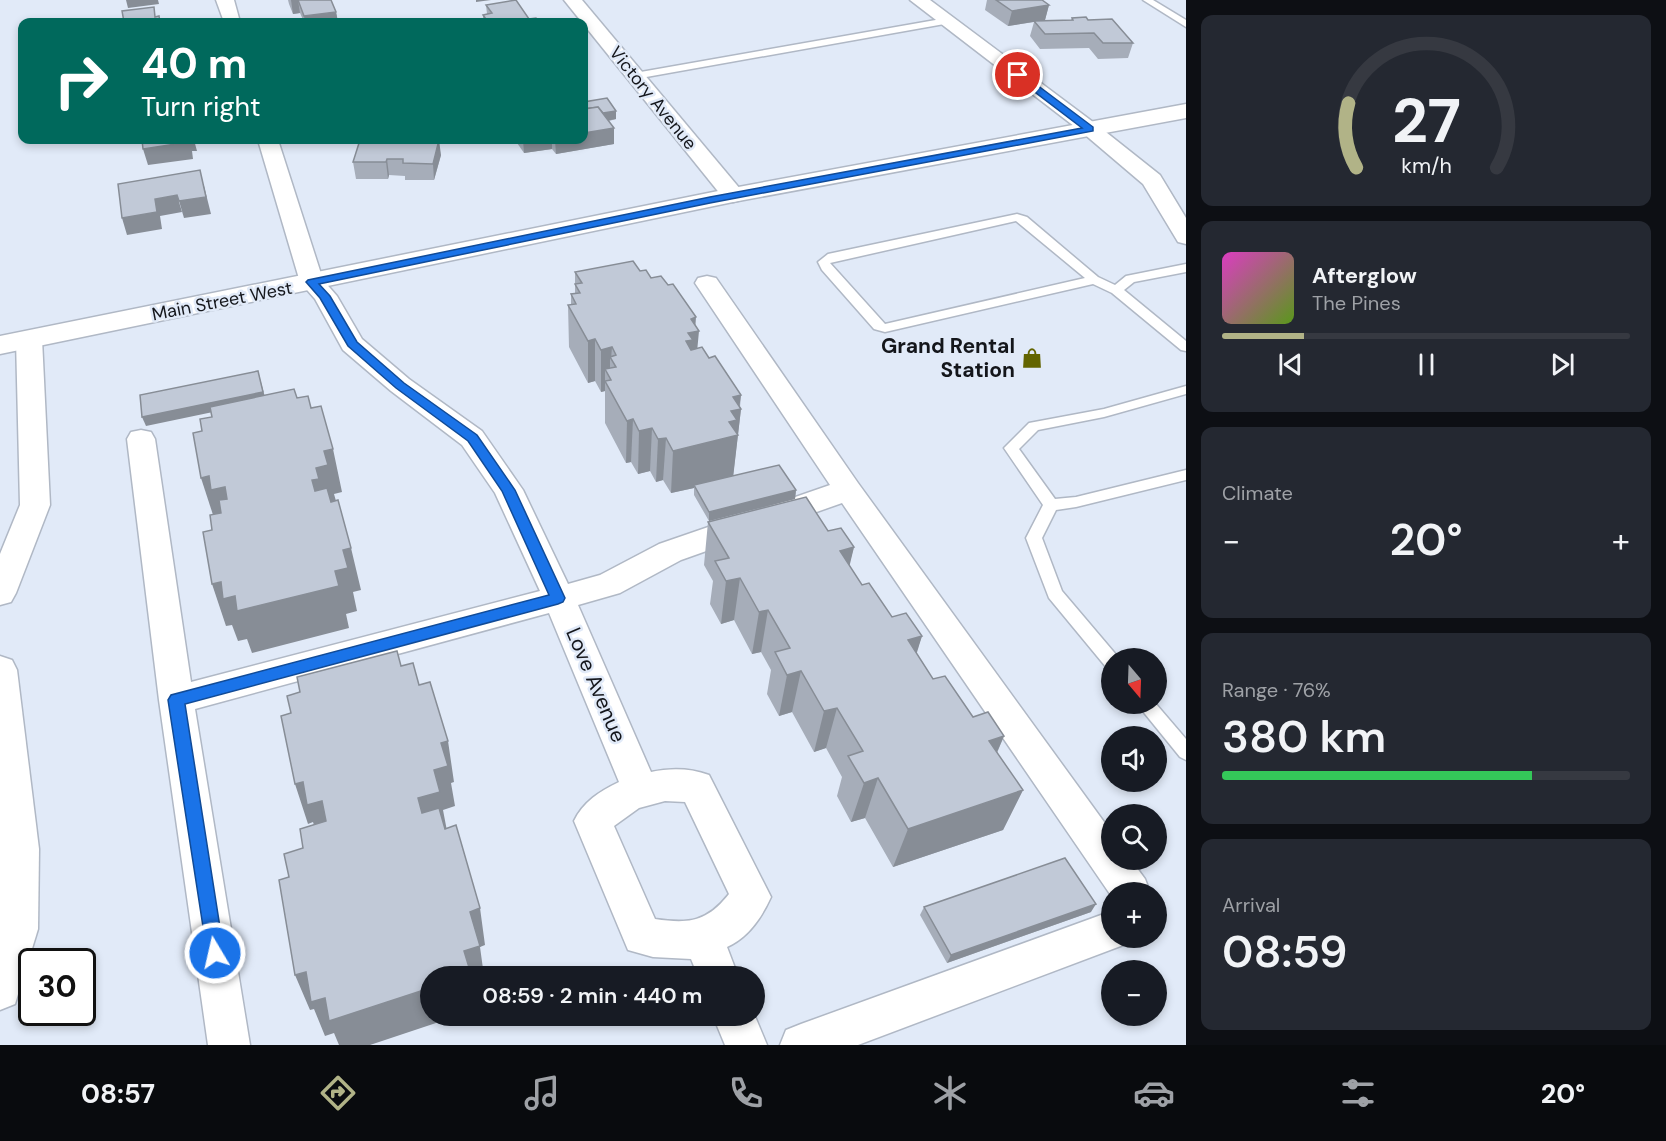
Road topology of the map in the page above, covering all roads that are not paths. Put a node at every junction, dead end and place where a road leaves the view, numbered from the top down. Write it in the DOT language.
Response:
graph roads {
  1 [pos="225,0"];
  2 [pos="573,0"];
  3 [pos="919,0"];
  4 [pos="1147,0"];
  5 [pos="231,18"];
  6 [pos="588,18"];
  7 [pos="588,18"];
  8 [pos="947,21"];
  9 [pos="1186,24"];
  10 [pos="635,76"];
  11 [pos="1186,111"];
  12 [pos="1090,129"];
  13 [pos="269,144"];
  14 [pos="733,195"];
  15 [pos="1186,237"];
  16 [pos="1186,268"];
  17 [pos="1094,280"];
  18 [pos="312,282"];
  19 [pos="707,283"];
  20 [pos="1116,290"];
  21 [pos="29,339"];
  22 [pos="0,345"];
  23 [pos="1186,347"];
  24 [pos="1186,390"];
  25 [pos="141,440"];
  26 [pos="1186,475"];
  27 [pos="848,490"];
  28 [pos="1051,505"];
  29 [pos="0,593"];
  30 [pos="558,598"];
  31 [pos="1101,649"];
  32 [pos="0,670"];
  33 [pos="176,700"];
  34 [pos="1154,714"];
  35 [pos="1186,752"];
  36 [pos="640,789"];
  37 [pos="1124,882"];
  38 [pos="1101,934"];
  39 [pos="703,938"];
  40 [pos="714,966"];
  41 [pos="0,989"];
  42 [pos="738,1026"];
  43 [pos="229,1045"];
  44 [pos="746,1045"];
  45 [pos="801,1045"];
  1 -- 5 [label="street"];
  2 -- 6 [label="street, Victory Avenue"];
  3 -- 8 [label="street"];
  4 -- 9 [label="lane"];
  7 -- 10 [label="street, Victory Avenue"];
  8 -- 10 [label="lane"];
  8 -- 12 [label="street"];
  10 -- 14 [label="street, Victory Avenue"];
  11 -- 12 [label="main road, Main Street West"];
  12 -- 14 [label="main road, Main Street West"];
  12 -- 15 [label="street"];
  13 -- 18 [label="street, Love Avenue"];
  14 -- 18 [label="main road, Main Street West"];
  16 -- 20 [label="lane"];
  17 -- 17 [label="lane"];
  17 -- 20 [label="lane"];
  18 -- 21 [label="main road, Main Street West"];
  18 -- 30 [label="street, Love Avenue"];
  19 -- 27 [label="street"];
  20 -- 23 [label="lane"];
  21 -- 22 [label="main road, Main Street West"];
  21 -- 29 [label="street"];
  24 -- 28 [label="lane"];
  25 -- 33 [label="street"];
  26 -- 28 [label="lane"];
  27 -- 30 [label="street"];
  27 -- 37 [label="street"];
  28 -- 31 [label="lane"];
  30 -- 33 [label="street"];
  30 -- 36 [label="street, Love Avenue"];
  32 -- 41 [label="street"];
  33 -- 43 [label="street"];
  34 -- 35 [label="lane"];
  36 -- 39 [label="street"];
  36 -- 39 [label="street"];
  38 -- 45 [label="street"];
  39 -- 40 [label="street"];
  42 -- 44 [label="street"];
}
